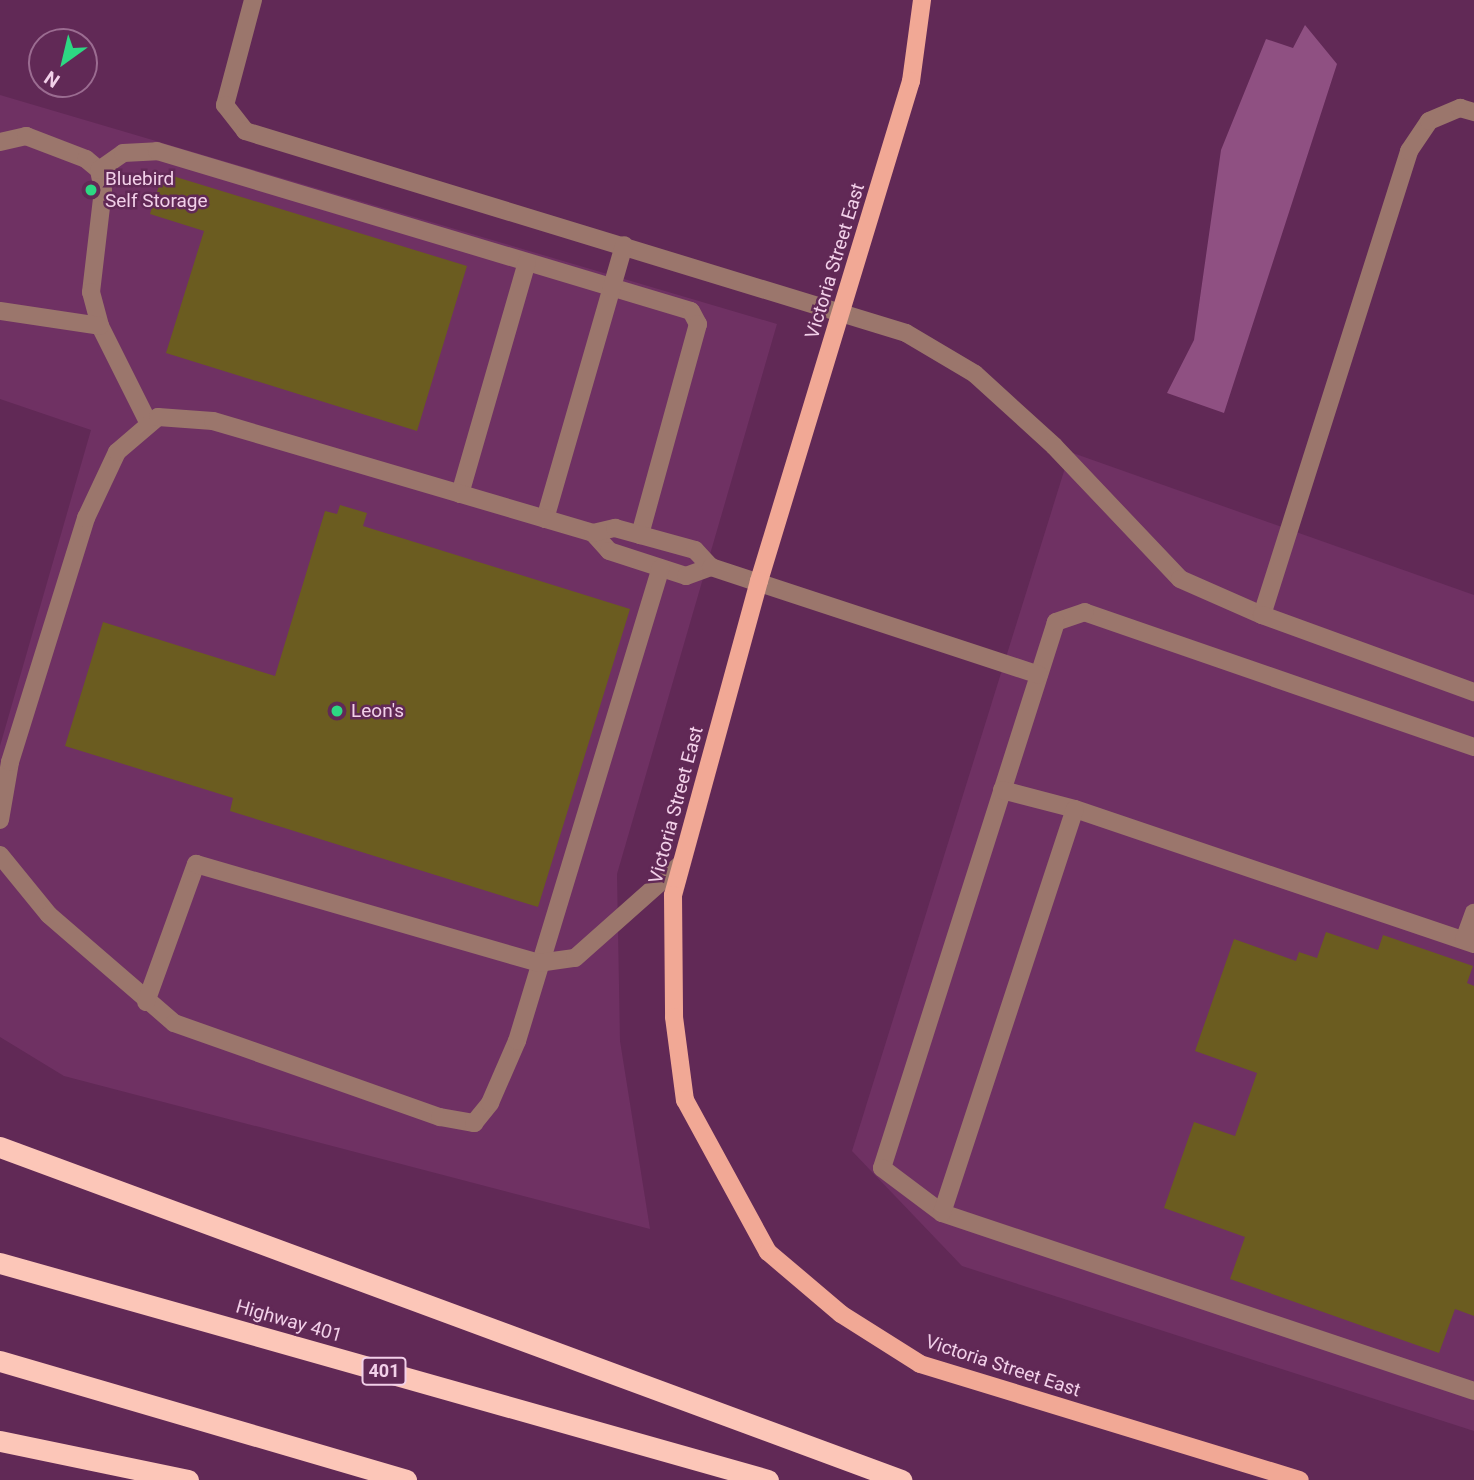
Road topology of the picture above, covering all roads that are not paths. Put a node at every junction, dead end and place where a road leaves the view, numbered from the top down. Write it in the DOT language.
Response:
graph roads {
  1 [pos="253,0"];
  2 [pos="922,0"];
  3 [pos="1474,111"];
  4 [pos="0,142"];
  5 [pos="99,170"];
  6 [pos="624,246"];
  7 [pos="527,262"];
  8 [pos="611,288"];
  9 [pos="841,310"];
  10 [pos="0,311"];
  11 [pos="100,326"];
  12 [pos="148,422"];
  13 [pos="460,494"];
  14 [pos="545,519"];
  15 [pos="593,533"];
  16 [pos="640,535"];
  17 [pos="711,567"];
  18 [pos="661,568"];
  19 [pos="759,581"];
  20 [pos="1262,615"];
  21 [pos="1039,675"];
  22 [pos="1474,692"];
  23 [pos="1474,747"];
  24 [pos="1002,790"];
  25 [pos="1075,809"];
  26 [pos="0,820"];
  27 [pos="0,855"];
  28 [pos="681,864"];
  29 [pos="1474,913"];
  30 [pos="1469,942"];
  31 [pos="538,963"];
  32 [pos="146,1002"];
  33 [pos="0,1147"];
  34 [pos="942,1213"];
  35 [pos="0,1263"];
  36 [pos="0,1361"];
  37 [pos="1474,1391"];
  38 [pos="0,1441"];
  39 [pos="188,1480"];
  40 [pos="406,1480"];
  41 [pos="768,1480"];
  42 [pos="901,1480"];
  43 [pos="1300,1480"];
  1 -- 6 [label="lane"];
  2 -- 9 [label="main road, Victoria Street East"];
  3 -- 20 [label="lane"];
  4 -- 5 [label="lane"];
  5 -- 7 [label="lane"];
  5 -- 11 [label="lane"];
  6 -- 8 [label="lane"];
  6 -- 9 [label="lane"];
  7 -- 8 [label="lane"];
  7 -- 13 [label="lane"];
  8 -- 14 [label="lane"];
  8 -- 16 [label="lane"];
  9 -- 19 [label="main road, Victoria Street East"];
  9 -- 20 [label="lane"];
  10 -- 11 [label="lane"];
  11 -- 12 [label="lane"];
  12 -- 13 [label="lane"];
  12 -- 26 [label="lane"];
  13 -- 14 [label="lane"];
  14 -- 15 [label="lane"];
  15 -- 16 [label="lane"];
  15 -- 18 [label="lane"];
  16 -- 17 [label="lane"];
  17 -- 18 [label="lane"];
  17 -- 19 [label="lane"];
  18 -- 31 [label="lane"];
  19 -- 21 [label="lane"];
  19 -- 28 [label="main road, Victoria Street East"];
  20 -- 22 [label="lane"];
  21 -- 23 [label="lane"];
  21 -- 24 [label="lane"];
  24 -- 25 [label="lane"];
  24 -- 34 [label="lane"];
  25 -- 30 [label="lane"];
  25 -- 34 [label="lane"];
  27 -- 32 [label="lane"];
  28 -- 31 [label="lane"];
  28 -- 43 [label="main road, Victoria Street East"];
  29 -- 30 [label="lane"];
  31 -- 32 [label="lane"];
  31 -- 32 [label="lane"];
  33 -- 42 [label="highway"];
  34 -- 37 [label="lane"];
  35 -- 41 [label="highway, Highway 401 / 401"];
  36 -- 40 [label="highway"];
  38 -- 39 [label="highway"];
}
